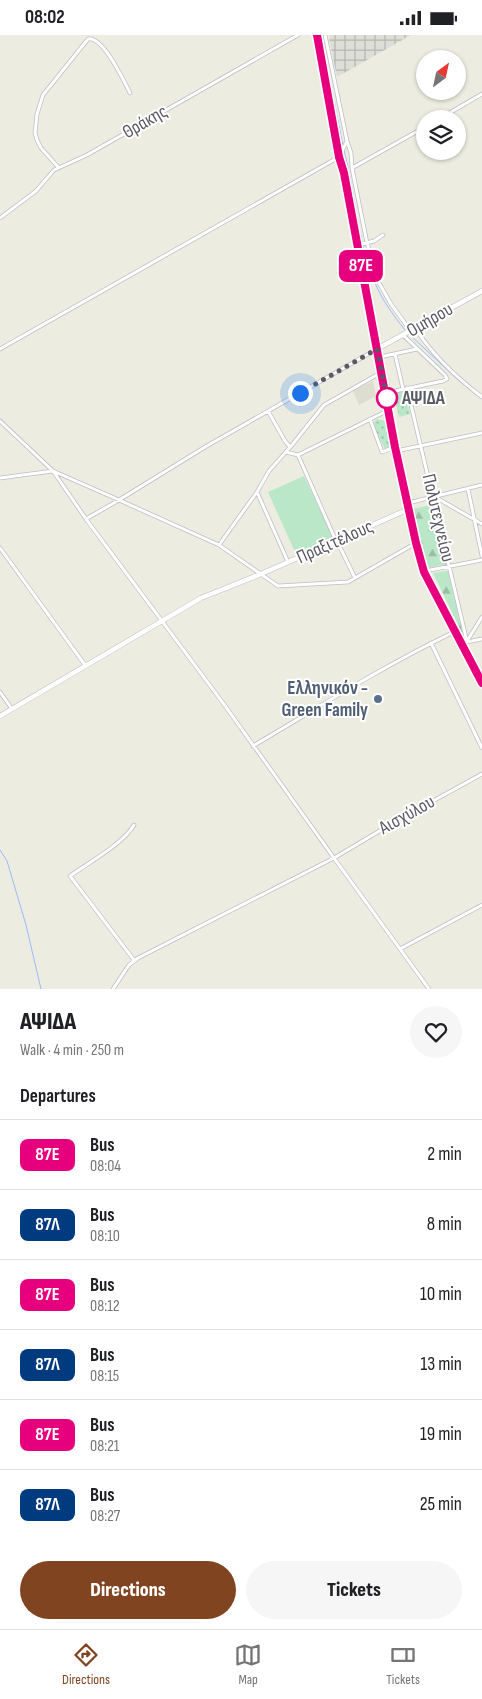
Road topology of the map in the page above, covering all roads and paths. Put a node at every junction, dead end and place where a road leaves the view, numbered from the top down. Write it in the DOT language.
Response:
graph roads {
  1 [pos="298,35"];
  2 [pos="317,35"];
  3 [pos="325,35"];
  4 [pos="130,93"];
  5 [pos="482,94"];
  6 [pos="454,110"];
  7 [pos="416,132"];
  8 [pos="347,141"];
  9 [pos="339,157"];
  10 [pos="59,168"];
  11 [pos="352,168"];
  12 [pos="0,218"];
  13 [pos="383,235"];
  14 [pos="367,243"];
  15 [pos="357,245"];
  16 [pos="482,291"];
  17 [pos="412,329"];
  18 [pos="403,335"];
  19 [pos="0,349"];
  20 [pos="377,349"];
  21 [pos="417,349"];
  22 [pos="395,354"];
  23 [pos="380,357"];
  24 [pos="382,372"];
  25 [pos="405,389"];
  26 [pos="386,393"];
  27 [pos="482,397"];
  28 [pos="389,410"];
  29 [pos="268,411"];
  30 [pos="370,419"];
  31 [pos="0,421"];
  32 [pos="482,433"];
  33 [pos="421,445"];
  34 [pos="290,447"];
  35 [pos="396,449"];
  36 [pos="286,452"];
  37 [pos="298,455"];
  38 [pos="53,471"];
  39 [pos="0,478"];
  40 [pos="482,485"];
  41 [pos="468,488"];
  42 [pos="257,492"];
  43 [pos="434,497"];
  44 [pos="119,500"];
  45 [pos="408,503"];
  46 [pos="409,509"];
  47 [pos="86,519"];
  48 [pos="474,519"];
  49 [pos="482,524"];
  50 [pos="336,541"];
  51 [pos="416,543"];
  52 [pos="219,545"];
  53 [pos="0,548"];
  54 [pos="482,558"];
  55 [pos="289,562"];
  56 [pos="450,567"];
  57 [pos="424,572"];
  58 [pos="260,574"];
  59 [pos="355,578"];
  60 [pos="482,617"];
  61 [pos="162,620"];
  62 [pos="454,632"];
  63 [pos="482,639"];
  64 [pos="467,641"];
  65 [pos="430,643"];
  66 [pos="461,645"];
  67 [pos="85,665"];
  68 [pos="482,683"];
  69 [pos="0,692"];
  70 [pos="12,709"];
  71 [pos="0,716"];
  72 [pos="253,746"];
  73 [pos="482,749"];
  74 [pos="482,774"];
  75 [pos="134,825"];
  76 [pos="334,859"];
  77 [pos="482,905"];
  78 [pos="400,949"];
  79 [pos="134,960"];
  80 [pos="113,989"];
  81 [pos="429,989"];
  1 -- 10 [label="street, Θράκης"];
  2 -- 9 [label="main road"];
  3 -- 8 [label="street"];
  4 -- 10 [label="street"];
  5 -- 6 [label="street"];
  7 -- 11 [label="street"];
  8 -- 9 [label="street"];
  8 -- 11 [label="street"];
  9 -- 15 [label="main road"];
  9 -- 19 [label="street"];
  10 -- 12 [label="street, Θράκης"];
  11 -- 14 [label="street"];
  13 -- 14 [label="street"];
  14 -- 15 [label="street"];
  14 -- 17 [label="street"];
  15 -- 20 [label="main road"];
  16 -- 17 [label="street, Ομήρου"];
  17 -- 18 [label="street, Ομήρου"];
  17 -- 27 [label="street"];
  18 -- 20 [label="street, Ομήρου"];
  18 -- 21 [label="street"];
  20 -- 23 [label="main road"];
  20 -- 29 [label="street"];
  21 -- 22 [label="street"];
  21 -- 25 [label="street"];
  22 -- 23 [label="street"];
  22 -- 25 [label="street, Πολυτεχνείου"];
  23 -- 24 [label="main road"];
  24 -- 26 [label="main road"];
  24 -- 34 [label="street"];
  25 -- 26 [label="street"];
  25 -- 33 [label="street, Πολυτεχνείου"];
  26 -- 28 [label="main road"];
  28 -- 30 [label="street"];
  28 -- 35 [label="main road"];
  29 -- 34 [label="street"];
  29 -- 44 [label="street"];
  30 -- 35 [label="street"];
  30 -- 37 [label="street"];
  31 -- 38 [label="street"];
  32 -- 33 [label="street"];
  33 -- 35 [label="street"];
  33 -- 43 [label="street, Πολυτεχνείου"];
  34 -- 36 [label="street"];
  35 -- 45 [label="main road"];
  36 -- 37 [label="street"];
  36 -- 42 [label="street"];
  37 -- 50 [label="street"];
  38 -- 39 [label="street"];
  38 -- 44 [label="street"];
  38 -- 47 [label="street"];
  40 -- 41 [label="street"];
  41 -- 43 [label="street"];
  41 -- 48 [label="street"];
  42 -- 52 [label="street"];
  42 -- 55 [label="street"];
  43 -- 45 [label="street"];
  43 -- 48 [label="street"];
  43 -- 56 [label="street, Πολυτεχνείου"];
  44 -- 47 [label="street"];
  44 -- 52 [label="street"];
  45 -- 46 [label="main road"];
  46 -- 50 [label="street, Πραξιτέλους"];
  46 -- 51 [label="main road"];
  47 -- 61 [label="street"];
  48 -- 49 [label="street"];
  48 -- 54 [label="street"];
  50 -- 55 [label="street, Πραξιτέλους"];
  50 -- 59 [label="street"];
  51 -- 57 [label="main road"];
  51 -- 59 [label="street"];
  52 -- 58 [label="street"];
  53 -- 67 [label="street"];
  54 -- 56 [label="street"];
  55 -- 58 [label="street, Πραξιτέλους"];
  56 -- 57 [label="street"];
  56 -- 64 [label="street, Πολυτεχνείου"];
  57 -- 62 [label="main road"];
  58 -- 59 [label="street"];
  58 -- 61 [label="street, Πραξιτέλους"];
  60 -- 64 [label="street"];
  61 -- 67 [label="street, Πραξιτέλους"];
  61 -- 72 [label="street"];
  62 -- 65 [label="street"];
  62 -- 66 [label="main road"];
  63 -- 64 [label="street"];
  64 -- 66 [label="street"];
  65 -- 72 [label="street"];
  65 -- 73 [label="street"];
  66 -- 68 [label="main road"];
  67 -- 70 [label="street, Πραξιτέλους"];
  69 -- 70 [label="street"];
  70 -- 71 [label="street, Πραξιτέλους"];
  72 -- 76 [label="street"];
  74 -- 76 [label="street, Αισχύλου"];
  75 -- 79 [label="street"];
  76 -- 78 [label="street"];
  76 -- 79 [label="street, Αισχύλου"];
  77 -- 78 [label="street"];
  78 -- 81 [label="street"];
  79 -- 80 [label="street"];
}
